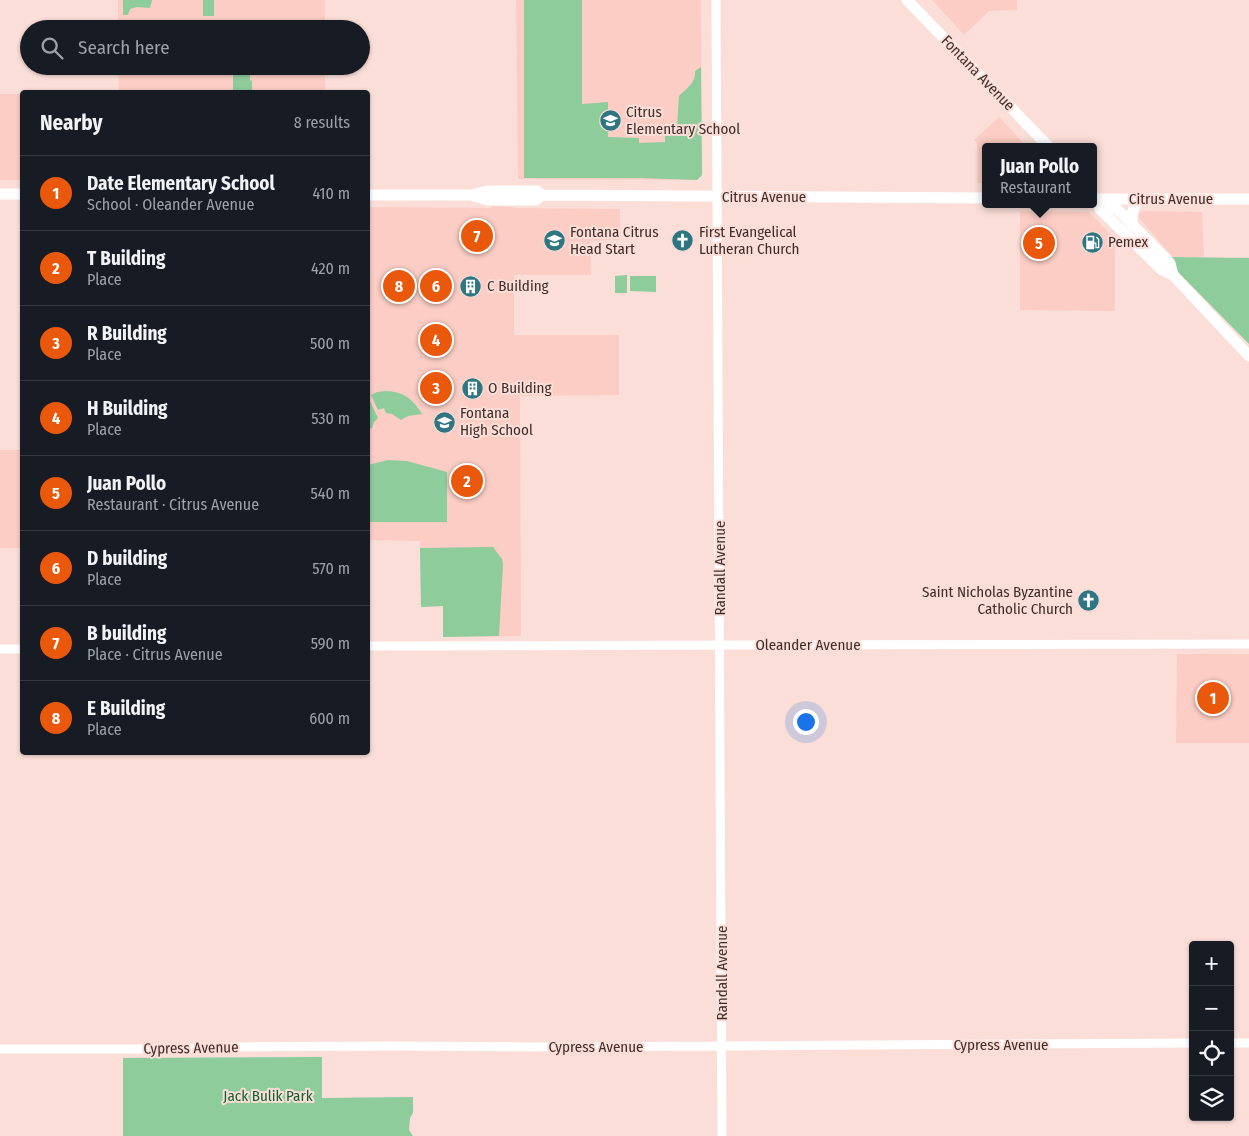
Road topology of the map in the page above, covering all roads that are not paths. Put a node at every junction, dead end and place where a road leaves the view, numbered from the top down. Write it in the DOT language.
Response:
graph roads {
  1 [pos="716,0"];
  2 [pos="907,0"];
  3 [pos="1044,143"];
  4 [pos="0,194"];
  5 [pos="20,194"];
  6 [pos="370,195"];
  7 [pos="717,197"];
  8 [pos="982,198"];
  9 [pos="1097,198"];
  10 [pos="1097,199"];
  11 [pos="1137,199"];
  12 [pos="1249,199"];
  13 [pos="1097,204"];
  14 [pos="1132,225"];
  15 [pos="1173,275"];
  16 [pos="1249,356"];
  17 [pos="1249,644"];
  18 [pos="370,646"];
  19 [pos="720,646"];
  20 [pos="20,648"];
  21 [pos="0,649"];
  22 [pos="1234,1043"];
  23 [pos="1249,1043"];
  24 [pos="1189,1044"];
  25 [pos="722,1046"];
  26 [pos="0,1049"];
  27 [pos="722,1136"];
  1 -- 7 [label="street, Randall Avenue"];
  2 -- 3 [label="main road, Fontana Avenue"];
  4 -- 5 [label="main road"];
  6 -- 7 [label="main road, Citrus Avenue"];
  7 -- 8 [label="main road, Citrus Avenue"];
  7 -- 19 [label="street, Randall Avenue"];
  9 -- 11 [label="main road, Citrus Avenue"];
  10 -- 14 [label="main road"];
  11 -- 12 [label="main road, Citrus Avenue"];
  11 -- 14 [label="main road"];
  13 -- 15 [label="main road"];
  14 -- 15 [label="main road"];
  15 -- 16 [label="main road"];
  17 -- 19 [label="street, Oleander Avenue"];
  18 -- 19 [label="street, Oleander Avenue"];
  19 -- 25 [label="street, Randall Avenue"];
  20 -- 21 [label="street"];
  22 -- 23 [label="street"];
  24 -- 25 [label="street, Cypress Avenue"];
  25 -- 26 [label="street, Cypress Avenue"];
  25 -- 27 [label="street, Randall Avenue"];
}
